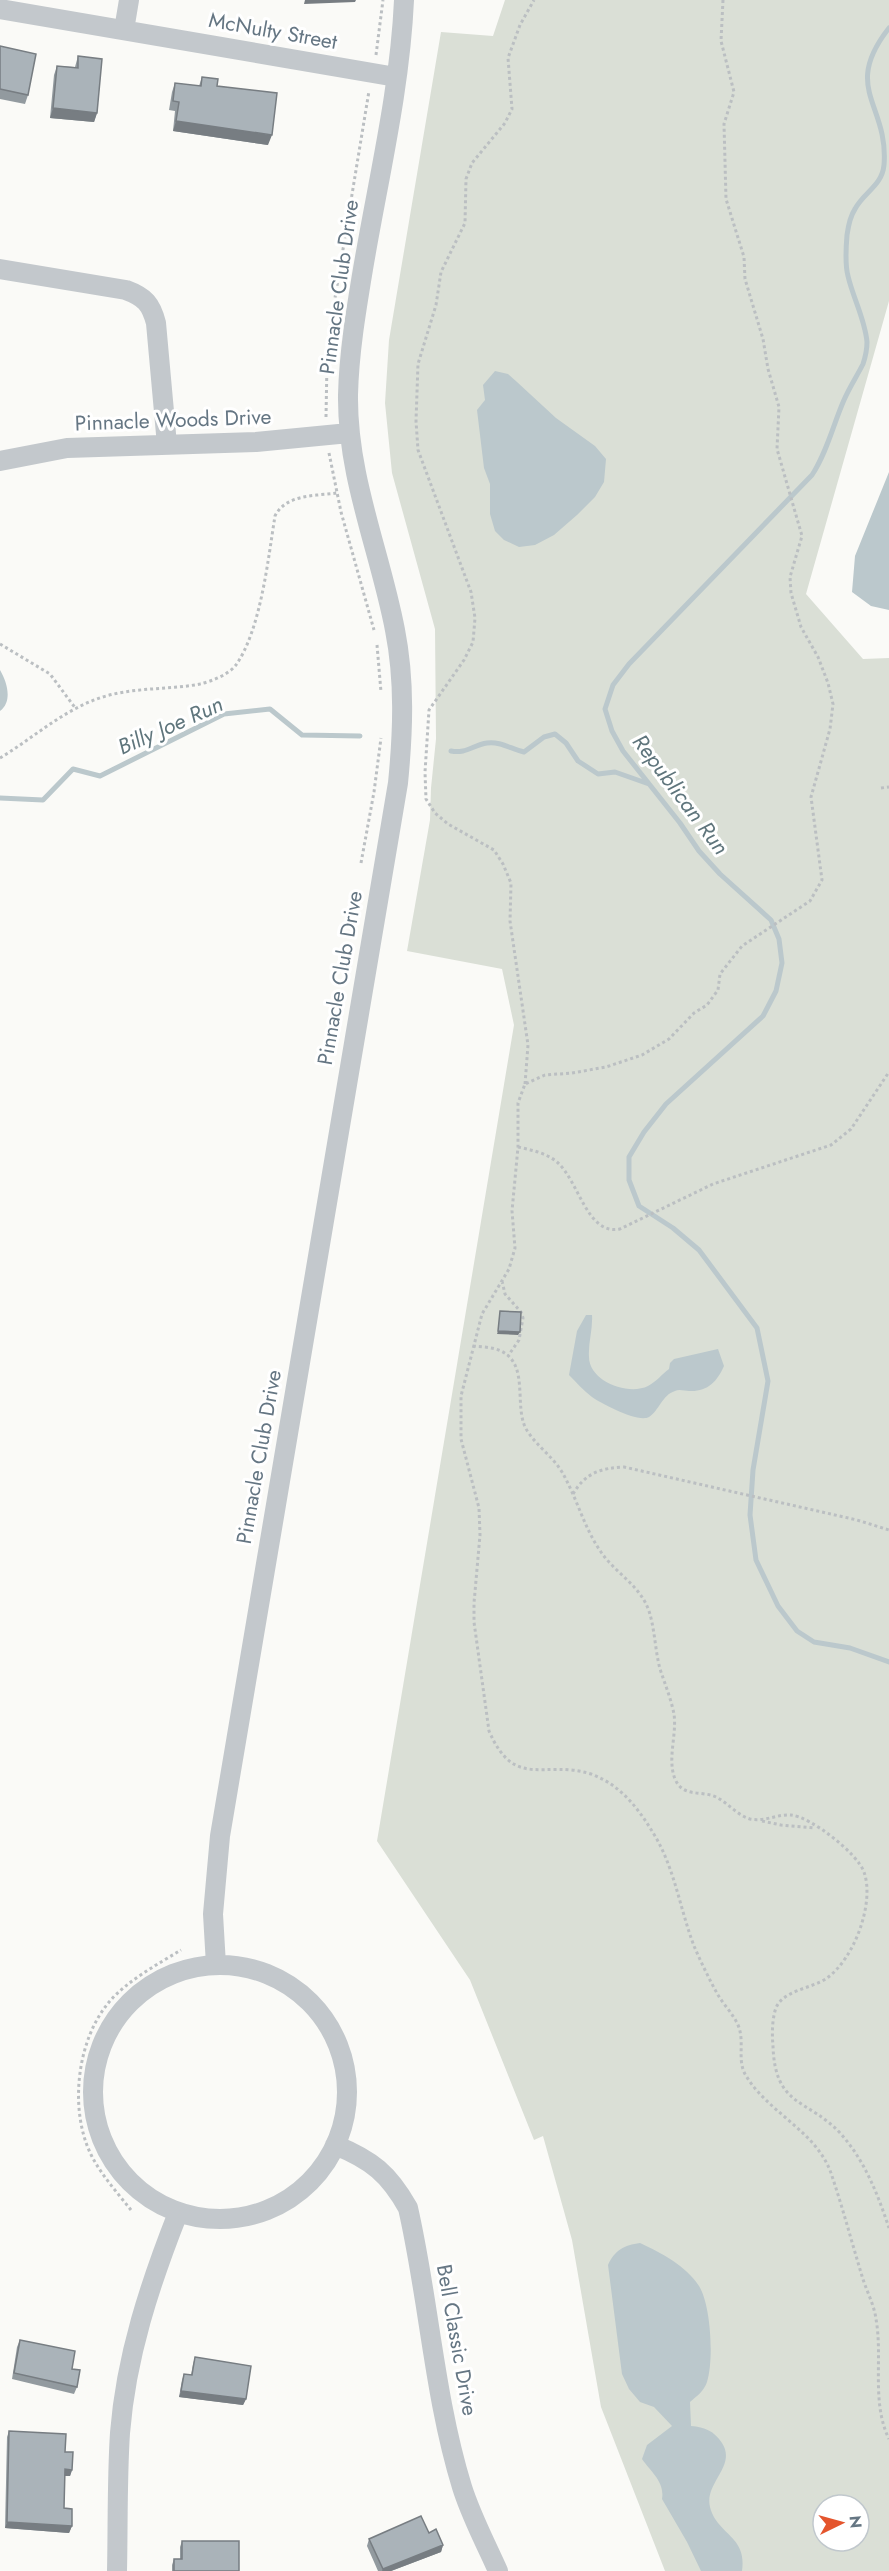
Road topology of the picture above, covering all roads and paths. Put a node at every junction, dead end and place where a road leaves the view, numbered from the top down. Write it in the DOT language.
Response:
graph roads {
  1 [pos="129,0"];
  2 [pos="404,0"];
  3 [pos="534,0"];
  4 [pos="723,0"];
  5 [pos="0,9"];
  6 [pos="124,30"];
  7 [pos="396,77"];
  8 [pos="0,269"];
  9 [pos="349,433"];
  10 [pos="167,445"];
  11 [pos="0,460"];
  12 [pos="337,493"];
  13 [pos="0,644"];
  14 [pos="76,710"];
  15 [pos="0,758"];
  16 [pos="889,787"];
  17 [pos="881,788"];
  18 [pos="889,1072"];
  19 [pos="525,1084"];
  20 [pos="518,1147"];
  21 [pos="502,1281"];
  22 [pos="472,1346"];
  23 [pos="508,1356"];
  24 [pos="573,1494"];
  25 [pos="889,1530"];
  26 [pos="760,1820"];
  27 [pos="816,1828"];
  28 [pos="181,1950"];
  29 [pos="216,1965"];
  30 [pos="336,2145"];
  31 [pos="131,2211"];
  32 [pos="178,2212"];
  33 [pos="889,2228"];
  34 [pos="889,2439"];
  35 [pos="117,2571"];
  36 [pos="498,2571"];
  1 -- 6 [label="street"];
  2 -- 7 [label="street, Pinnacle Club Drive"];
  3 -- 19 [label="path"];
  4 -- 19 [label="path"];
  5 -- 6 [label="street, McNulty Street"];
  6 -- 7 [label="street, McNulty Street"];
  7 -- 9 [label="street, Pinnacle Club Drive"];
  8 -- 10 [label="street"];
  9 -- 10 [label="street, Pinnacle Woods Drive"];
  9 -- 29 [label="street, Pinnacle Club Drive"];
  10 -- 11 [label="street, Pinnacle Woods Drive"];
  12 -- 14 [label="path"];
  13 -- 14 [label="path"];
  14 -- 15 [label="path"];
  16 -- 17 [label="path"];
  18 -- 20 [label="path"];
  19 -- 20 [label="path"];
  20 -- 21 [label="path"];
  21 -- 22 [label="path"];
  21 -- 23 [label="path"];
  22 -- 23 [label="path"];
  22 -- 34 [label="path"];
  23 -- 24 [label="path"];
  24 -- 25 [label="path"];
  24 -- 26 [label="path"];
  26 -- 27 [label="path"];
  26 -- 27 [label="path"];
  27 -- 33 [label="path"];
  28 -- 31 [label="path"];
  29 -- 30 [label="street"];
  29 -- 32 [label="street"];
  30 -- 32 [label="street"];
  30 -- 36 [label="street, Bell Classic Drive"];
  32 -- 35 [label="street"];
}
